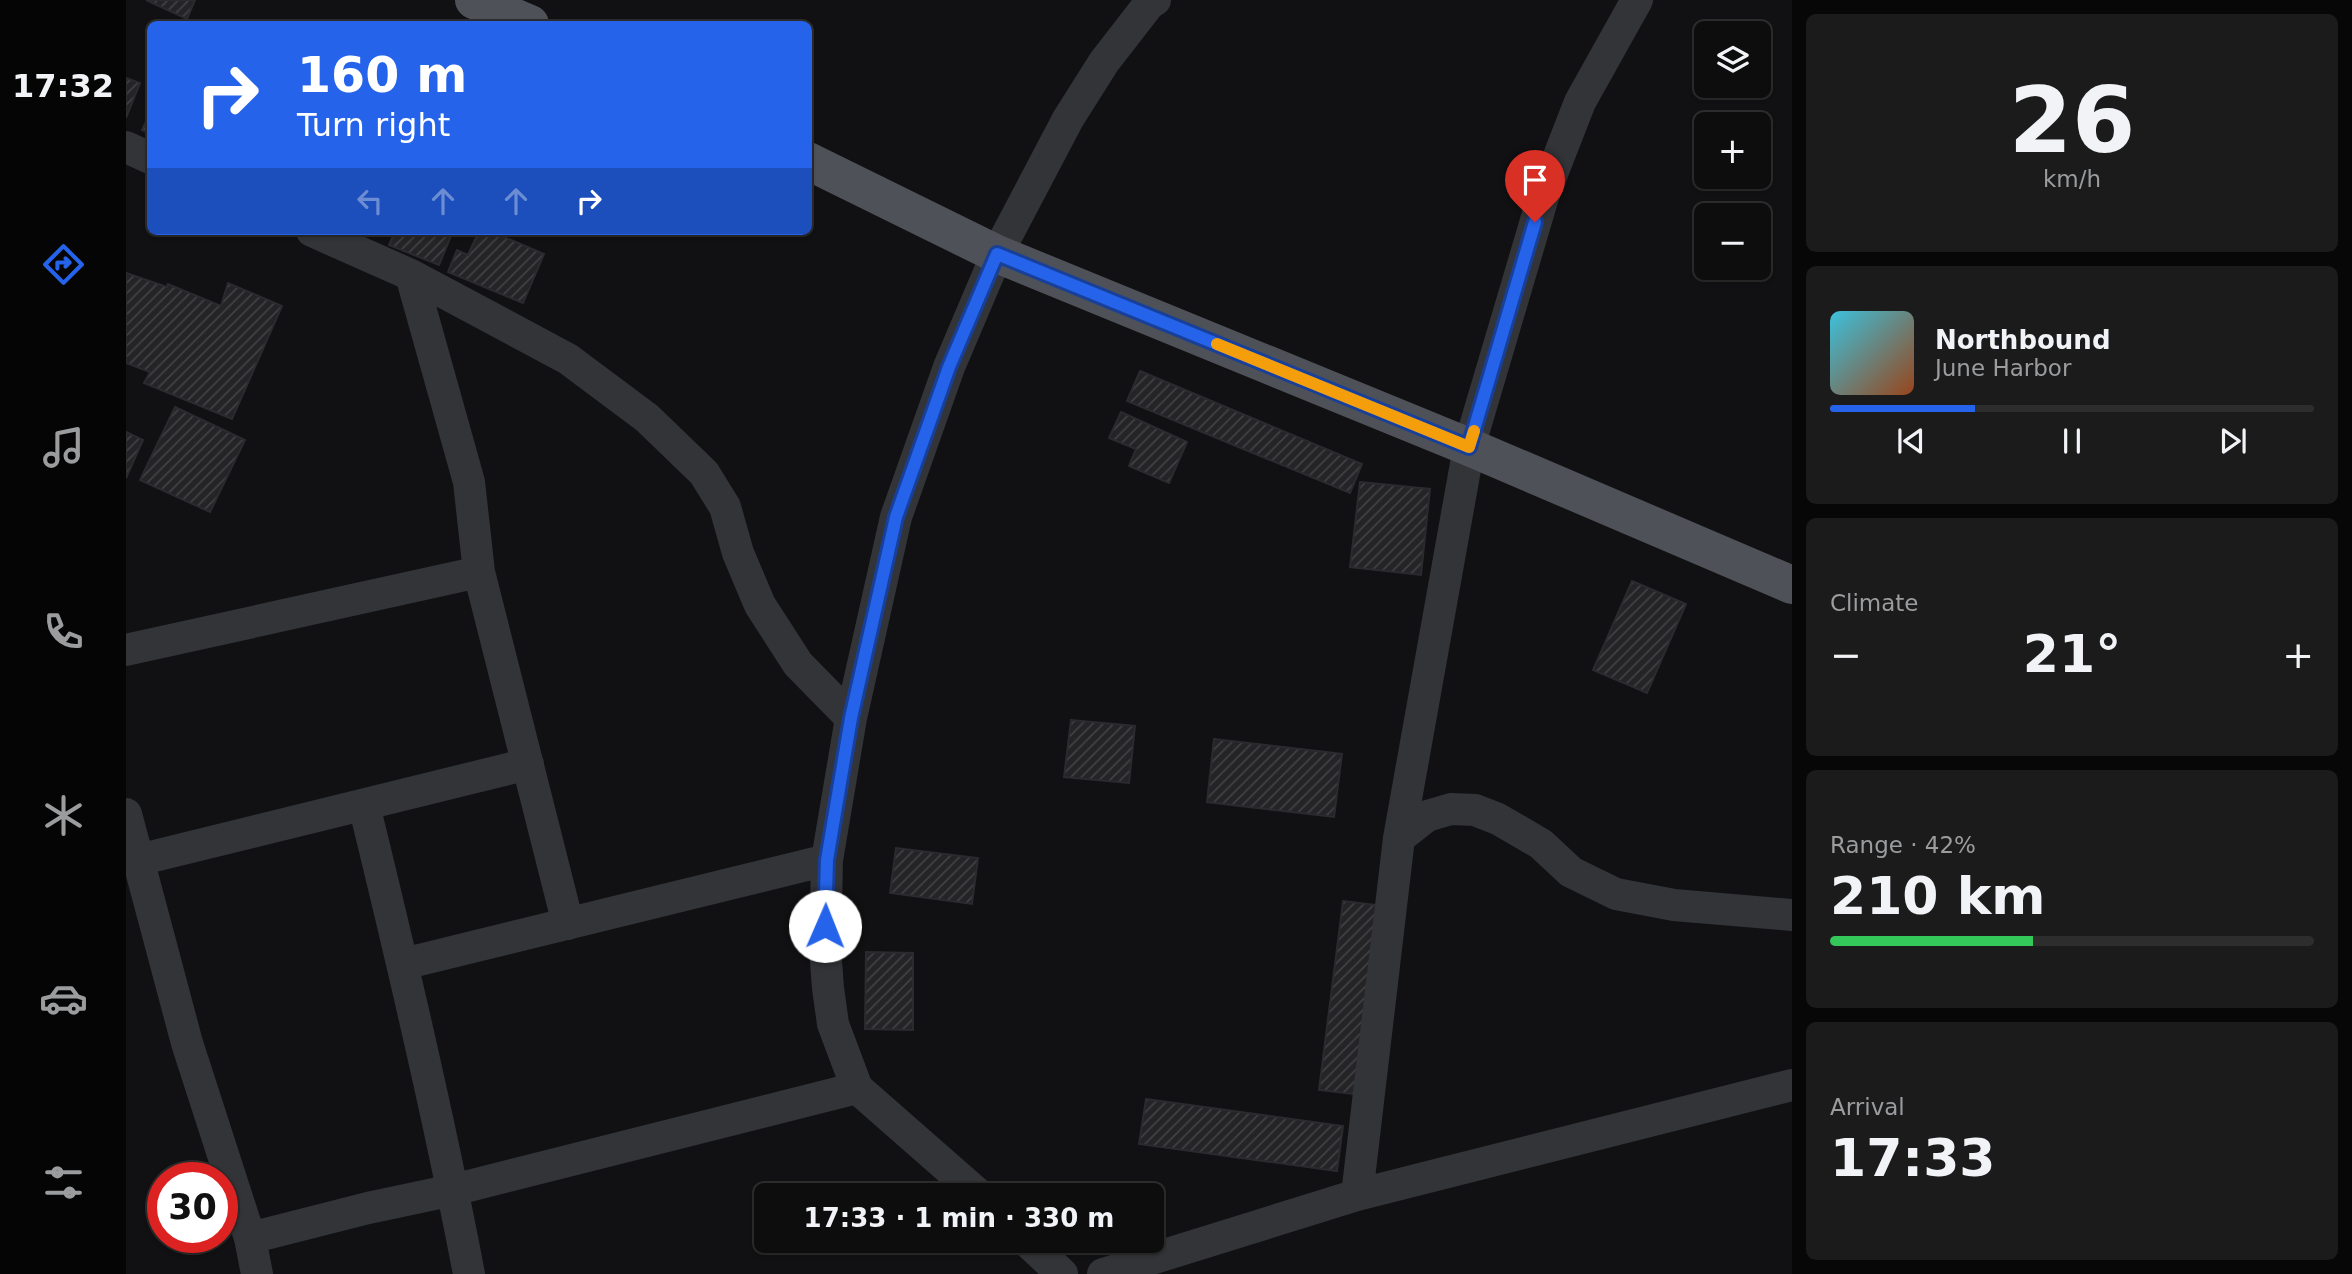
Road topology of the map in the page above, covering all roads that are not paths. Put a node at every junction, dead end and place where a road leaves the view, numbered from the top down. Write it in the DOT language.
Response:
graph roads {
  1 [pos="474,0"];
  2 [pos="1637,0"];
  3 [pos="1149,1"];
  4 [pos="523,21"];
  5 [pos="126,147"];
  6 [pos="147,157"];
  7 [pos="812,163"];
  8 [pos="322,235"];
  9 [pos="997,254"];
  10 [pos="411,275"];
  11 [pos="1469,447"];
  12 [pos="479,572"];
  13 [pos="1792,585"];
  14 [pos="126,650"];
  15 [pos="851,718"];
  16 [pos="528,764"];
  17 [pos="364,804"];
  18 [pos="126,814"];
  19 [pos="1399,838"];
  20 [pos="138,860"];
  21 [pos="827,860"];
  22 [pos="1792,915"];
  23 [pos="568,924"];
  24 [pos="403,964"];
  25 [pos="1792,1086"];
  26 [pos="857,1088"];
  27 [pos="964,1183"];
  28 [pos="453,1190"];
  29 [pos="1357,1195"];
  30 [pos="250,1238"];
  31 [pos="1040,1253"];
  32 [pos="257,1274"];
  33 [pos="469,1274"];
  34 [pos="1062,1274"];
  35 [pos="1104,1274"];
  1 -- 4 [label="main road"];
  2 -- 11 [label="street"];
  3 -- 9 [label="street"];
  5 -- 6 [label="street"];
  7 -- 9 [label="main road"];
  8 -- 10 [label="street"];
  9 -- 11 [label="main road"];
  9 -- 15 [label="street"];
  10 -- 12 [label="street"];
  10 -- 15 [label="street"];
  11 -- 13 [label="main road"];
  11 -- 19 [label="street"];
  12 -- 14 [label="street"];
  12 -- 16 [label="street"];
  15 -- 21 [label="street"];
  16 -- 17 [label="street"];
  16 -- 23 [label="street"];
  17 -- 20 [label="street"];
  17 -- 24 [label="street"];
  18 -- 20 [label="street"];
  19 -- 22 [label="street"];
  19 -- 29 [label="street"];
  20 -- 30 [label="street"];
  21 -- 23 [label="street"];
  21 -- 26 [label="street"];
  23 -- 24 [label="street"];
  24 -- 28 [label="street"];
  25 -- 29 [label="street"];
  26 -- 27 [label="street"];
  26 -- 28 [label="street"];
  28 -- 30 [label="street"];
  28 -- 33 [label="street"];
  29 -- 35 [label="street"];
  30 -- 32 [label="street"];
  31 -- 34 [label="street"];
}
